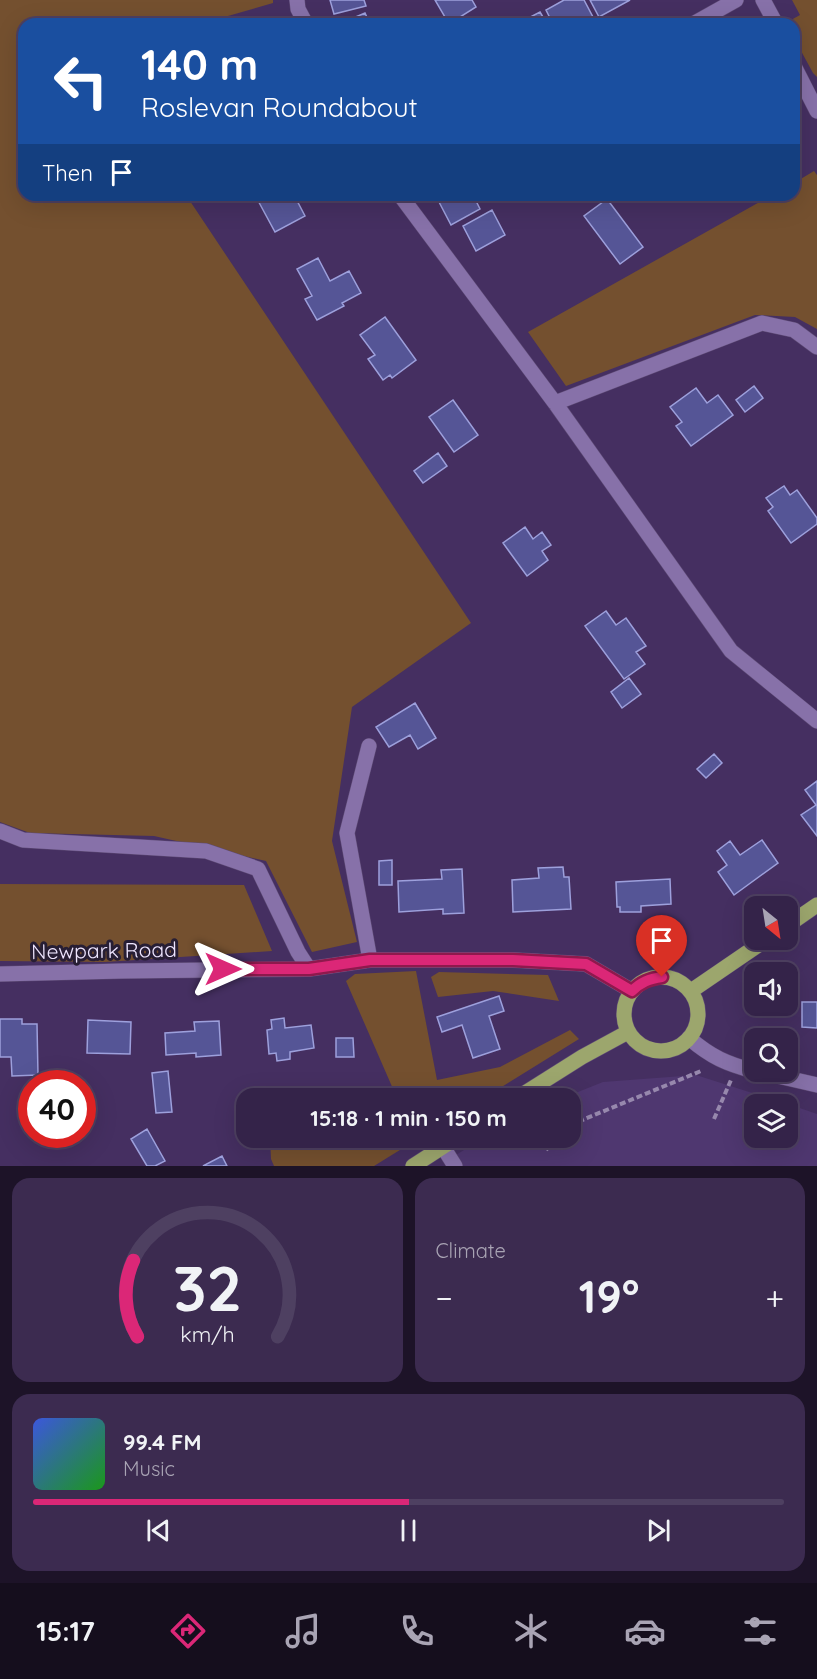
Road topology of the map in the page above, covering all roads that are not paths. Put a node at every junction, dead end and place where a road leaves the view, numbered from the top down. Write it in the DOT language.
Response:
graph roads {
  1 [pos="297,0"];
  2 [pos="736,0"];
  3 [pos="763,0"];
  4 [pos="303,18"];
  5 [pos="704,18"];
  6 [pos="773,18"];
  7 [pos="800,78"];
  8 [pos="817,111"];
  9 [pos="404,201"];
  10 [pos="817,347"];
  11 [pos="555,403"];
  12 [pos="817,721"];
  13 [pos="369,746"];
  14 [pos="0,831"];
  15 [pos="817,905"];
  16 [pos="798,918"];
  17 [pos="751,950"];
  18 [pos="370,960"];
  19 [pos="309,969"];
  20 [pos="0,975"];
  21 [pos="632,991"];
  22 [pos="691,992"];
  23 [pos="628,1032"];
  24 [pos="689,1038"];
  25 [pos="744,1068"];
  26 [pos="798,1081"];
  27 [pos="817,1085"];
  28 [pos="532,1088"];
  29 [pos="441,1148"];
  30 [pos="444,1148"];
  31 [pos="413,1166"];
  32 [pos="455,1166"];
  1 -- 4 [label="street"];
  2 -- 5 [label="street"];
  3 -- 6 [label="street"];
  7 -- 8 [label="street"];
  9 -- 11 [label="street"];
  10 -- 11 [label="street"];
  11 -- 12 [label="street"];
  13 -- 18 [label="street"];
  14 -- 19 [label="street"];
  15 -- 16 [label="main road"];
  17 -- 22 [label="main road"];
  18 -- 19 [label="street, Newpark Road"];
  18 -- 21 [label="street, Newpark Road"];
  19 -- 20 [label="street, Newpark Road"];
  21 -- 22 [label="main road"];
  21 -- 23 [label="main road"];
  22 -- 24 [label="main road"];
  23 -- 24 [label="main road"];
  23 -- 28 [label="main road"];
  24 -- 25 [label="street"];
  26 -- 27 [label="street"];
  29 -- 31 [label="main road"];
  30 -- 32 [label="street"];
}
